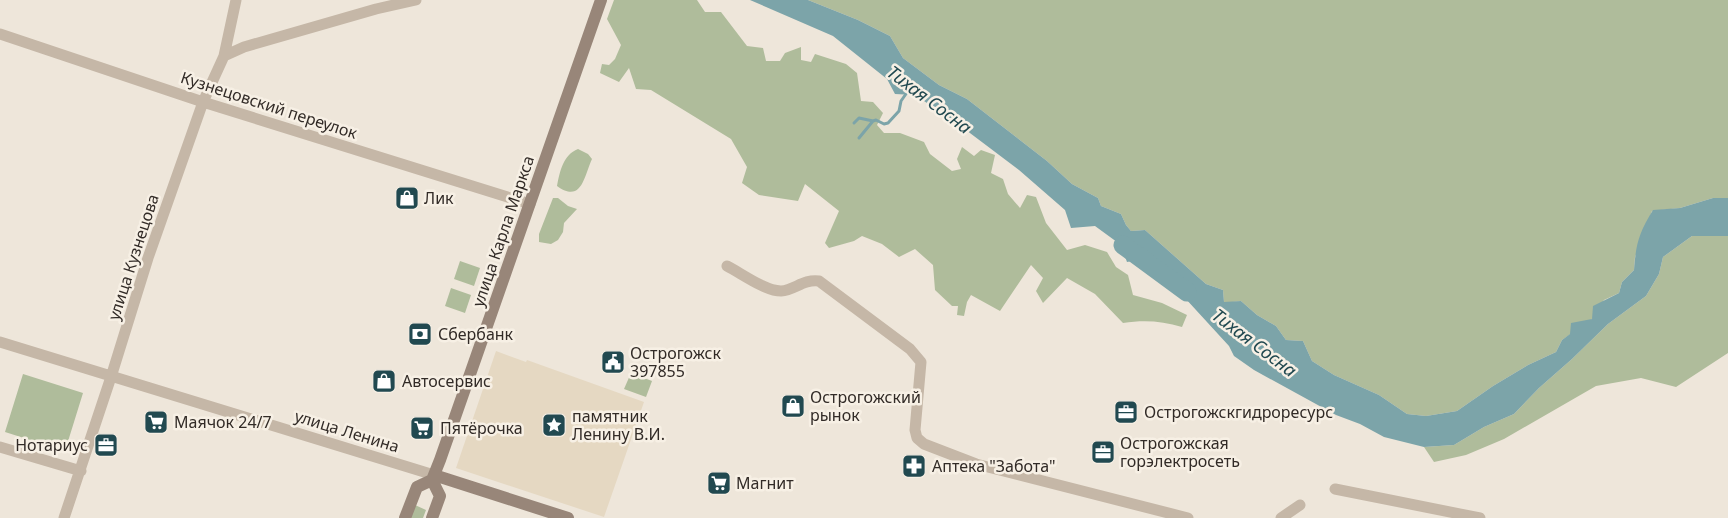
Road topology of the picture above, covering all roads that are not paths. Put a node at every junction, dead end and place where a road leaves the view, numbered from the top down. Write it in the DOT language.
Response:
graph roads {
  1 [pos="236,0"];
  2 [pos="416,0"];
  3 [pos="601,0"];
  4 [pos="0,34"];
  5 [pos="224,56"];
  6 [pos="203,102"];
  7 [pos="530,204"];
  8 [pos="727,266"];
  9 [pos="0,342"];
  10 [pos="111,377"];
  11 [pos="0,448"];
  12 [pos="81,471"];
  13 [pos="433,477"];
  14 [pos="1335,489"];
  15 [pos="1300,505"];
  16 [pos="64,518"];
  17 [pos="406,518"];
  18 [pos="432,518"];
  19 [pos="568,518"];
  20 [pos="1188,518"];
  21 [pos="1281,518"];
  22 [pos="1480,518"];
  1 -- 5 [label="street, улица Кузнецова"];
  2 -- 5 [label="street"];
  3 -- 7 [label="main road, улица Карла Маркса"];
  4 -- 6 [label="street, Кузнецовский переулок"];
  5 -- 6 [label="street, улица Кузнецова"];
  6 -- 7 [label="street, Кузнецовский переулок"];
  6 -- 10 [label="street, улица Кузнецова"];
  7 -- 13 [label="main road, улица Карла Маркса"];
  8 -- 20 [label="street"];
  9 -- 10 [label="street, улица Ленина"];
  10 -- 12 [label="street, улица Кузнецова"];
  10 -- 13 [label="street, улица Ленина"];
  11 -- 12 [label="street"];
  12 -- 16 [label="street, улица Кузнецова"];
  13 -- 17 [label="main road"];
  13 -- 18 [label="main road"];
  13 -- 19 [label="main road, улица Ленина"];
  14 -- 22 [label="street"];
  15 -- 21 [label="street"];
}
